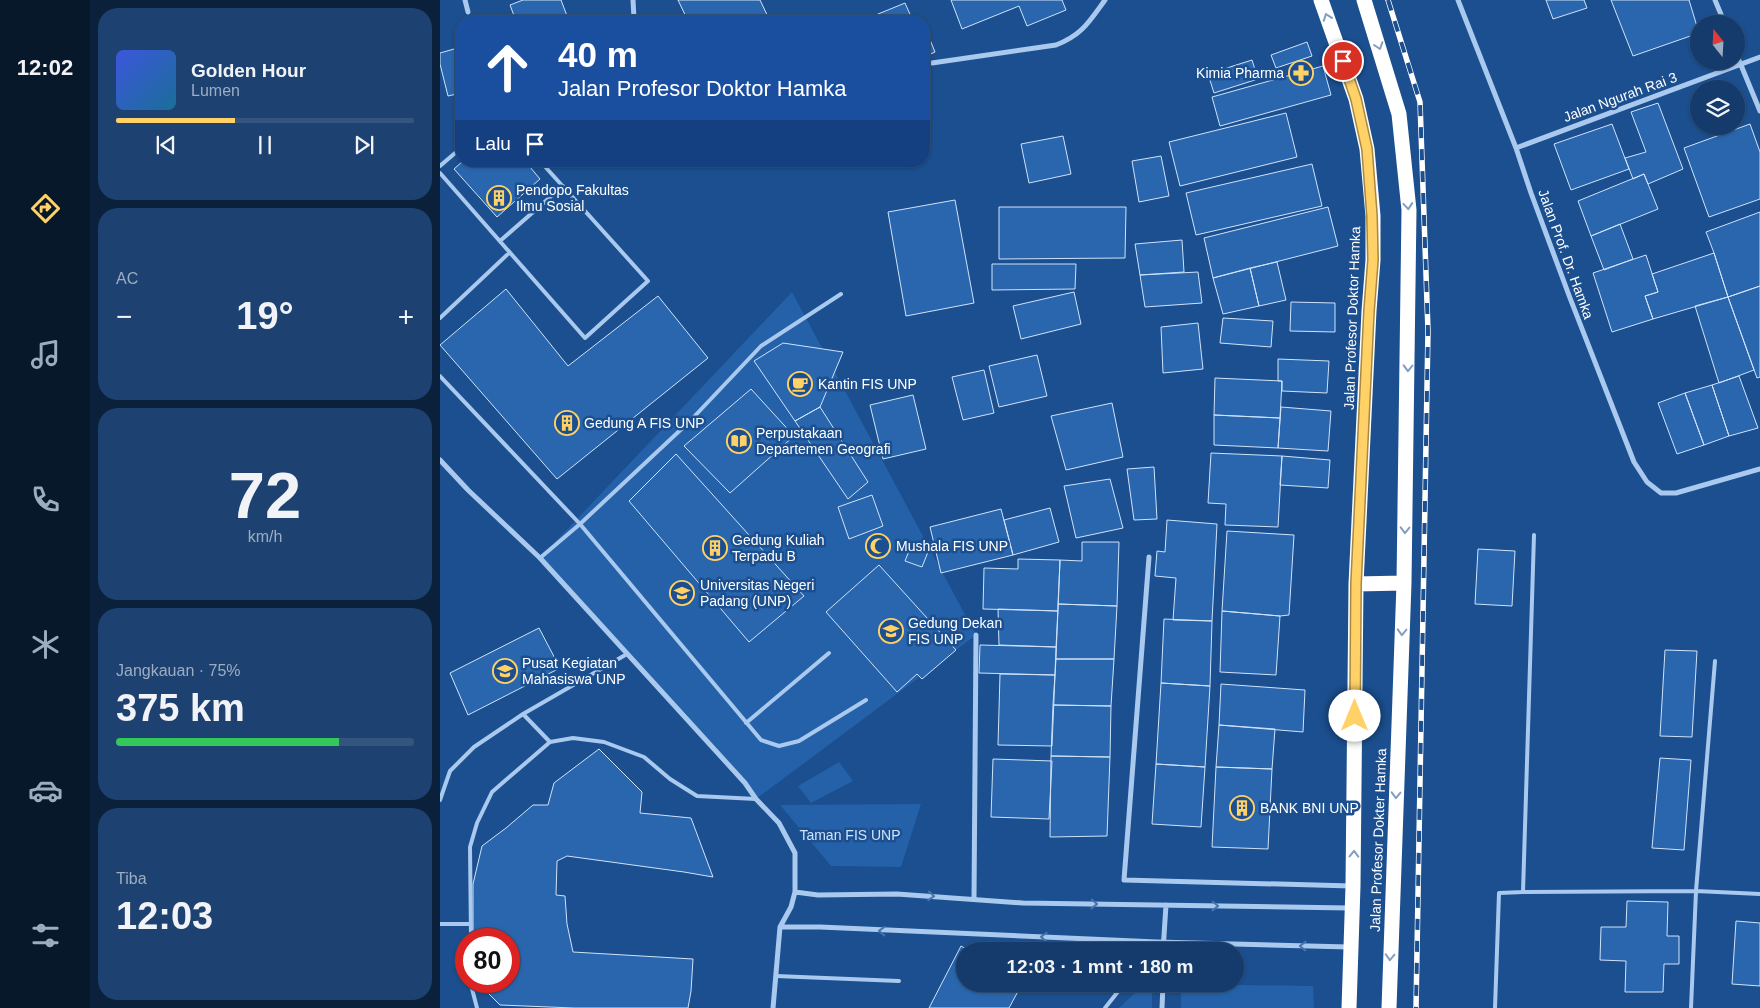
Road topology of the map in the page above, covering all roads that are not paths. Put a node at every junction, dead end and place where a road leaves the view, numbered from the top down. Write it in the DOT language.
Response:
graph roads {
  1 [pos="465,0"];
  2 [pos="634,0"];
  3 [pos="1105,0"];
  4 [pos="1321,0"];
  5 [pos="1364,0"];
  6 [pos="1458,0"];
  7 [pos="1715,0"];
  8 [pos="468,12"];
  9 [pos="634,15"];
  10 [pos="1721,15"];
  11 [pos="1760,57"];
  12 [pos="1745,63"];
  13 [pos="932,64"];
  14 [pos="1725,70"];
  15 [pos="1743,70"];
  16 [pos="1760,111"];
  17 [pos="1516,148"];
  18 [pos="455,153"];
  19 [pos="440,166"];
  20 [pos="546,167"];
  21 [pos="440,173"];
  22 [pos="563,186"];
  23 [pos="500,241"];
  24 [pos="509,253"];
  25 [pos="841,294"];
  26 [pos="440,318"];
  27 [pos="440,376"];
  28 [pos="440,460"];
  29 [pos="1760,469"];
  30 [pos="580,524"];
  31 [pos="1534,536"];
  32 [pos="1149,557"];
  33 [pos="540,558"];
  34 [pos="1356,584"];
  35 [pos="1404,584"];
  36 [pos="976,635"];
  37 [pos="829,653"];
  38 [pos="627,654"];
  39 [pos="1715,661"];
  40 [pos="866,700"];
  41 [pos="523,714"];
  42 [pos="746,723"];
  43 [pos="550,742"];
  44 [pos="756,799"];
  45 [pos="440,800"];
  46 [pos="1353,886"];
  47 [pos="1696,891"];
  48 [pos="795,892"];
  49 [pos="1523,892"];
  50 [pos="1760,894"];
  51 [pos="974,899"];
  52 [pos="1166,905"];
  53 [pos="1352,908"];
  54 [pos="440,924"];
  55 [pos="471,924"];
  56 [pos="780,927"];
  57 [pos="471,928"];
  58 [pos="1160,942"];
  59 [pos="1244,944"];
  60 [pos="1352,947"];
  61 [pos="776,976"];
  62 [pos="899,981"];
  63 [pos="1118,992"];
  64 [pos="1163,992"];
  65 [pos="473,993"];
  66 [pos="477,1008"];
  67 [pos="774,1008"];
  68 [pos="1105,1008"];
  69 [pos="1162,1008"];
  70 [pos="1349,1008"];
  71 [pos="1388,1008"];
  72 [pos="1495,1008"];
  73 [pos="1691,1008"];
  1 -- 8 [label="street"];
  2 -- 9 [label="street"];
  3 -- 13 [label="street"];
  34 -- 4 [label="highway, Jalan Profesor Doktor Hamka, one-way"];
  5 -- 35 [label="highway, one-way"];
  6 -- 17 [label="street, Jalan Prof. Dr. Hamka"];
  7 -- 10 [label="street"];
  11 -- 12 [label="street, Jalan Ngurah Rai 3"];
  14 -- 17 [label="street, Jalan Ngurah Rai 3"];
  15 -- 16 [label="street"];
  17 -- 29 [label="street, Jalan Prof. Dr. Hamka"];
  18 -- 19 [label="lane"];
  20 -- 22 [label="lane"];
  21 -- 23 [label="lane"];
  22 -- 23 [label="lane"];
  22 -- 24 [label="lane"];
  23 -- 24 [label="lane"];
  24 -- 26 [label="lane"];
  25 -- 30 [label="lane"];
  27 -- 30 [label="lane"];
  28 -- 33 [label="street"];
  30 -- 33 [label="lane"];
  30 -- 42 [label="lane"];
  31 -- 49 [label="lane"];
  32 -- 46 [label="street"];
  33 -- 38 [label="street"];
  34 -- 35 [label="highway"];
  46 -- 34 [label="highway, Jalan Profesor Dokter Hamka, one-way"];
  35 -- 71 [label="highway, Jalan Profesor Dokter Hamka, one-way"];
  36 -- 51 [label="street"];
  37 -- 42 [label="lane"];
  38 -- 41 [label="lane"];
  38 -- 44 [label="street"];
  39 -- 47 [label="lane"];
  40 -- 42 [label="lane"];
  41 -- 43 [label="lane"];
  41 -- 45 [label="lane"];
  43 -- 44 [label="lane"];
  43 -- 55 [label="lane"];
  44 -- 48 [label="street"];
  46 -- 53 [label="highway, Jalan Profesor Dokter Hamka"];
  47 -- 49 [label="lane"];
  47 -- 50 [label="lane"];
  47 -- 73 [label="lane"];
  48 -- 51 [label="street, one-way"];
  48 -- 56 [label="street"];
  49 -- 72 [label="lane"];
  51 -- 52 [label="street, one-way"];
  52 -- 53 [label="street, one-way"];
  52 -- 58 [label="street"];
  53 -- 60 [label="highway, Jalan Profesor Dokter Hamka"];
  54 -- 55 [label="lane"];
  55 -- 57 [label="lane"];
  58 -- 56 [label="street, one-way"];
  56 -- 61 [label="street"];
  60 -- 59 [label="street, one-way"];
  60 -- 70 [label="highway, Jalan Profesor Dokter Hamka"];
  61 -- 62 [label="lane"];
  61 -- 67 [label="street"];
  63 -- 68 [label="lane"];
  64 -- 69 [label="street"];
  65 -- 66 [label="lane"];
}
